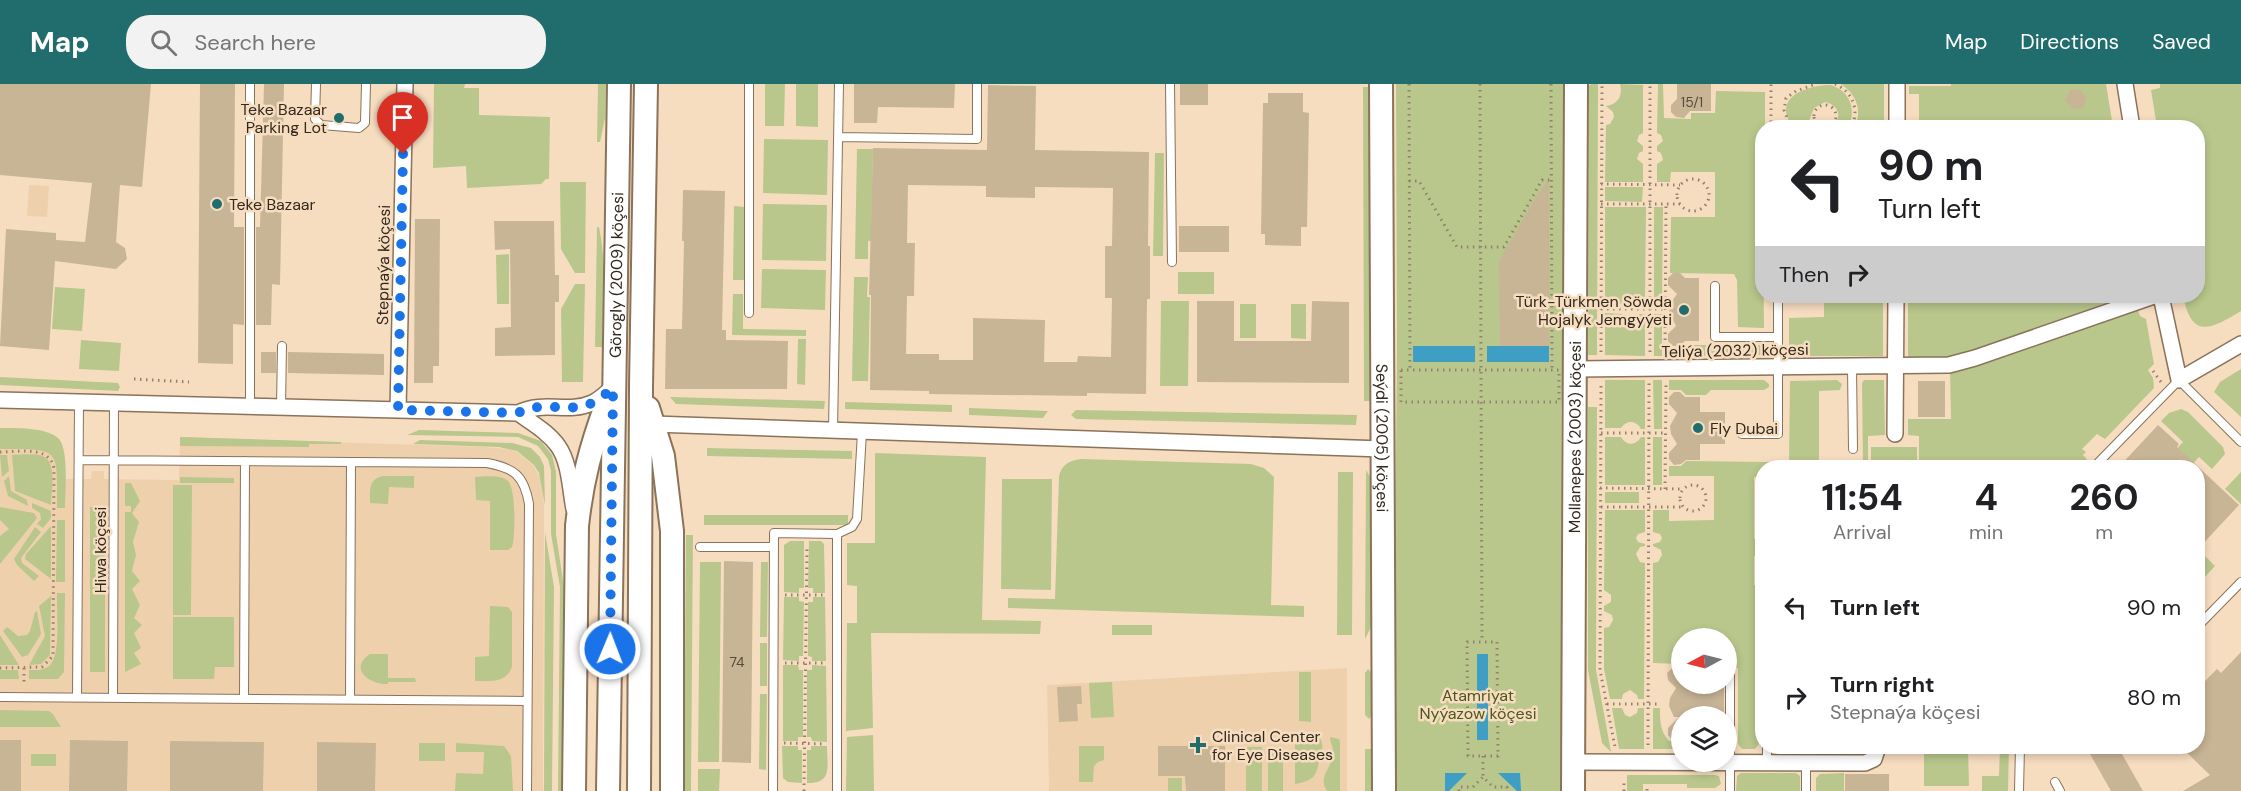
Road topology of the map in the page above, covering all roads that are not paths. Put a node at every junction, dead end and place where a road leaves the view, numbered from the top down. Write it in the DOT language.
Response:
graph roads {
  1 [pos="250,84"];
  2 [pos="316,84"];
  3 [pos="366,84"];
  4 [pos="405,84"];
  5 [pos="619,84"];
  6 [pos="646,84"];
  7 [pos="749,84"];
  8 [pos="839,84"];
  9 [pos="977,84"];
  10 [pos="1170,84"];
  11 [pos="1381,84"];
  12 [pos="1576,84"];
  13 [pos="1897,84"];
  14 [pos="2125,84"];
  15 [pos="1897,120"];
  16 [pos="2131,120"];
  17 [pos="839,137"];
  18 [pos="1172,262"];
  19 [pos="1715,286"];
  20 [pos="1778,303"];
  21 [pos="1896,303"];
  22 [pos="2134,303"];
  23 [pos="2162,303"];
  24 [pos="749,313"];
  25 [pos="1778,337"];
  26 [pos="2241,344"];
  27 [pos="282,346"];
  28 [pos="1896,366"];
  29 [pos="1778,367"];
  30 [pos="1852,367"];
  31 [pos="1563,370"];
  32 [pos="2179,380"];
  33 [pos="641,387"];
  34 [pos="613,388"];
  35 [pos="0,400"];
  36 [pos="80,402"];
  37 [pos="114,403"];
  38 [pos="250,406"];
  39 [pos="281,407"];
  40 [pos="398,410"];
  41 [pos="518,413"];
  42 [pos="653,424"];
  43 [pos="833,431"];
  44 [pos="862,432"];
  45 [pos="1742,434"];
  46 [pos="1895,434"];
  47 [pos="2241,442"];
  48 [pos="1383,449"];
  49 [pos="1853,449"];
  50 [pos="79,460"];
  51 [pos="115,460"];
  52 [pos="2102,460"];
  53 [pos="245,461"];
  54 [pos="351,462"];
  55 [pos="577,526"];
  56 [pos="837,534"];
  57 [pos="700,547"];
  58 [pos="774,547"];
  59 [pos="2241,582"];
  60 [pos="2205,619"];
  61 [pos="0,697"];
  62 [pos="77,697"];
  63 [pos="113,697"];
  64 [pos="244,699"];
  65 [pos="350,699"];
  66 [pos="527,701"];
  67 [pos="1876,754"];
  68 [pos="2020,754"];
  69 [pos="1767,755"];
  70 [pos="1737,761"];
  71 [pos="1573,762"];
  72 [pos="1671,762"];
  73 [pos="1806,763"];
  74 [pos="1730,772"];
  75 [pos="2055,782"];
  76 [pos="527,791"];
  77 [pos="574,791"];
  78 [pos="608,791"];
  79 [pos="639,791"];
  80 [pos="672,791"];
  81 [pos="773,791"];
  82 [pos="837,791"];
  83 [pos="1384,791"];
  84 [pos="1573,791"];
  85 [pos="1580,791"];
  86 [pos="1730,791"];
  87 [pos="1806,791"];
  88 [pos="2019,791"];
  89 [pos="2060,791"];
  1 -- 38 [label="lane"];
  2 -- 3 [label="lane"];
  4 -- 40 [label="street, Stepnaýa köçesi"];
  5 -- 34 [label="main road, Görogly (2009) köçesi"];
  6 -- 33 [label="main road, Görogly (2009) köçesi"];
  7 -- 24 [label="lane"];
  8 -- 17 [label="lane"];
  9 -- 17 [label="lane"];
  10 -- 18 [label="lane"];
  11 -- 48 [label="main road, Seýdi (2005) köçesi"];
  12 -- 31 [label="main road, Mollanepes (2003) köçesi"];
  13 -- 15 [label="street"];
  14 -- 16 [label="street"];
  17 -- 43 [label="lane"];
  19 -- 25 [label="lane"];
  20 -- 25 [label="lane"];
  21 -- 28 [label="street"];
  22 -- 28 [label="street, Teliýa (2032) köçesi"];
  23 -- 32 [label="street"];
  25 -- 29 [label="lane"];
  26 -- 32 [label="street"];
  27 -- 39 [label="lane"];
  28 -- 30 [label="street, Teliýa (2032) köçesi"];
  28 -- 46 [label="street"];
  29 -- 30 [label="street, Teliýa (2032) köçesi"];
  29 -- 31 [label="street, Teliýa (2032) köçesi"];
  29 -- 45 [label="lane"];
  30 -- 49 [label="lane"];
  31 -- 71 [label="main road, Mollanepes (2003) köçesi"];
  32 -- 47 [label="lane"];
  32 -- 52 [label="lane"];
  33 -- 42 [label="main road"];
  33 -- 79 [label="main road, Görogly (2009) köçesi"];
  34 -- 41 [label="street"];
  34 -- 55 [label="main road"];
  34 -- 78 [label="main road, Görogly (2009) köçesi"];
  35 -- 36 [label="street"];
  36 -- 37 [label="street"];
  36 -- 50 [label="lane"];
  37 -- 38 [label="street"];
  37 -- 51 [label="lane, Hiwa köçesi"];
  38 -- 39 [label="street"];
  39 -- 40 [label="street"];
  40 -- 41 [label="street"];
  41 -- 55 [label="street"];
  42 -- 43 [label="street"];
  42 -- 80 [label="main road"];
  43 -- 44 [label="street"];
  44 -- 48 [label="street"];
  44 -- 56 [label="lane"];
  48 -- 83 [label="main road, Seýdi (2005) köçesi"];
  50 -- 51 [label="lane"];
  50 -- 62 [label="lane"];
  51 -- 53 [label="lane"];
  51 -- 63 [label="lane, Hiwa köçesi"];
  53 -- 54 [label="lane"];
  53 -- 64 [label="lane"];
  54 -- 65 [label="lane"];
  54 -- 66 [label="lane"];
  55 -- 77 [label="main road"];
  56 -- 58 [label="lane"];
  56 -- 82 [label="lane"];
  57 -- 58 [label="lane"];
  58 -- 81 [label="lane"];
  59 -- 60 [label="lane"];
  61 -- 62 [label="lane"];
  62 -- 63 [label="lane"];
  63 -- 64 [label="lane"];
  64 -- 65 [label="lane"];
  65 -- 66 [label="lane"];
  66 -- 76 [label="lane"];
  67 -- 73 [label="street"];
  68 -- 88 [label="lane"];
  69 -- 70 [label="street"];
  69 -- 73 [label="street"];
  71 -- 72 [label="street"];
  71 -- 84 [label="main road, Mollanepes (2003) köçesi"];
  71 -- 85 [label="main road"];
  73 -- 87 [label="lane"];
  74 -- 86 [label="lane"];
  75 -- 89 [label="lane"];
}
